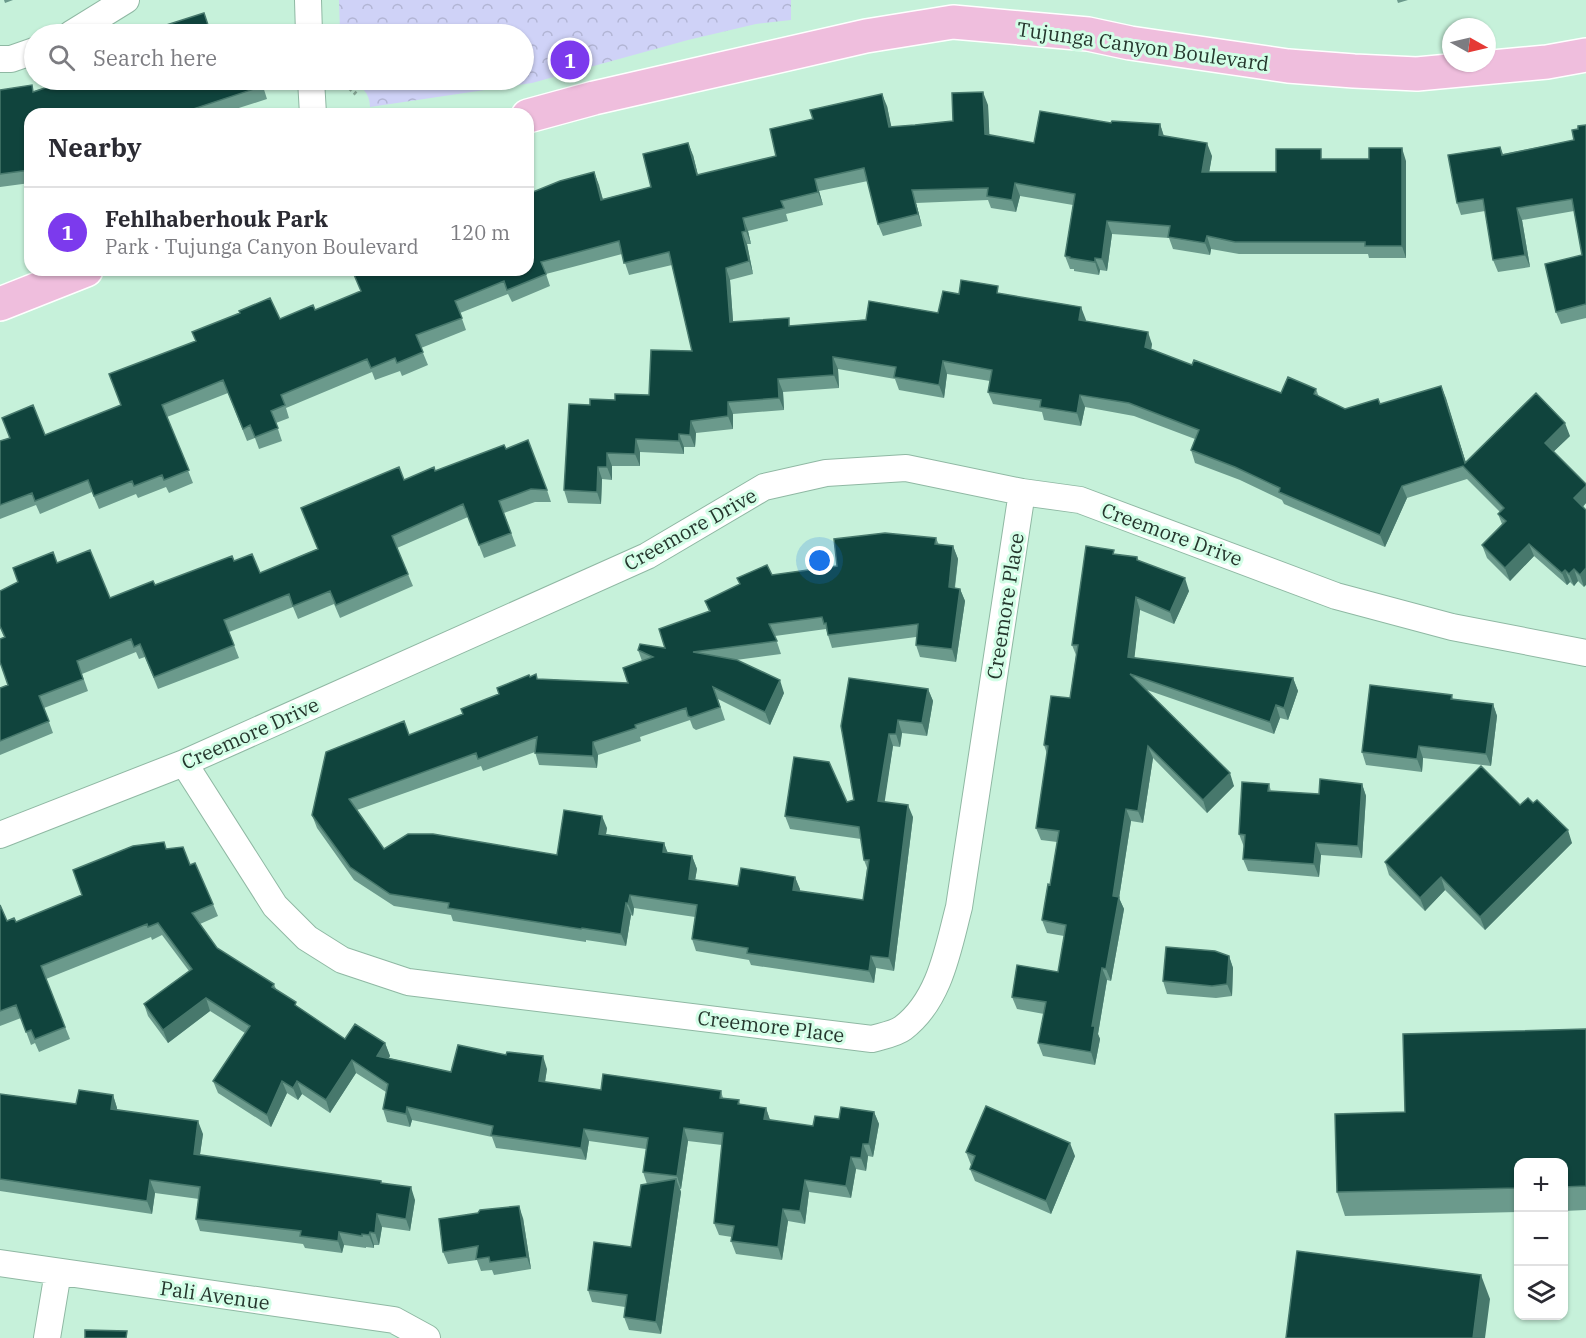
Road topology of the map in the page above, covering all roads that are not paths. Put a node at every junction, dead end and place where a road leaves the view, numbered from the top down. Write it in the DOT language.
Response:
graph roads {
  1 [pos="126,0"];
  2 [pos="308,0"];
  3 [pos="87,24"];
  4 [pos="309,24"];
  5 [pos="24,54"];
  6 [pos="1586,55"];
  7 [pos="0,59"];
  8 [pos="312,90"];
  9 [pos="313,108"];
  10 [pos="534,114"];
  11 [pos="71,276"];
  12 [pos="0,304"];
  13 [pos="1022,492"];
  14 [pos="1586,653"];
  15 [pos="184,763"];
  16 [pos="0,835"];
  17 [pos="0,1263"];
  18 [pos="58,1272"];
  19 [pos="48,1338"];
  20 [pos="427,1338"];
  1 -- 3 [label="street"];
  2 -- 4 [label="street"];
  5 -- 7 [label="street"];
  6 -- 10 [label="main road, Tujunga Canyon Boulevard"];
  8 -- 9 [label="street"];
  11 -- 12 [label="main road"];
  13 -- 14 [label="street, Creemore Drive"];
  13 -- 15 [label="street, Creemore Drive"];
  13 -- 15 [label="street, Creemore Place"];
  15 -- 16 [label="street, Creemore Drive"];
  17 -- 18 [label="street, Pali Avenue"];
  18 -- 19 [label="street"];
  18 -- 20 [label="street, Pali Avenue"];
}
